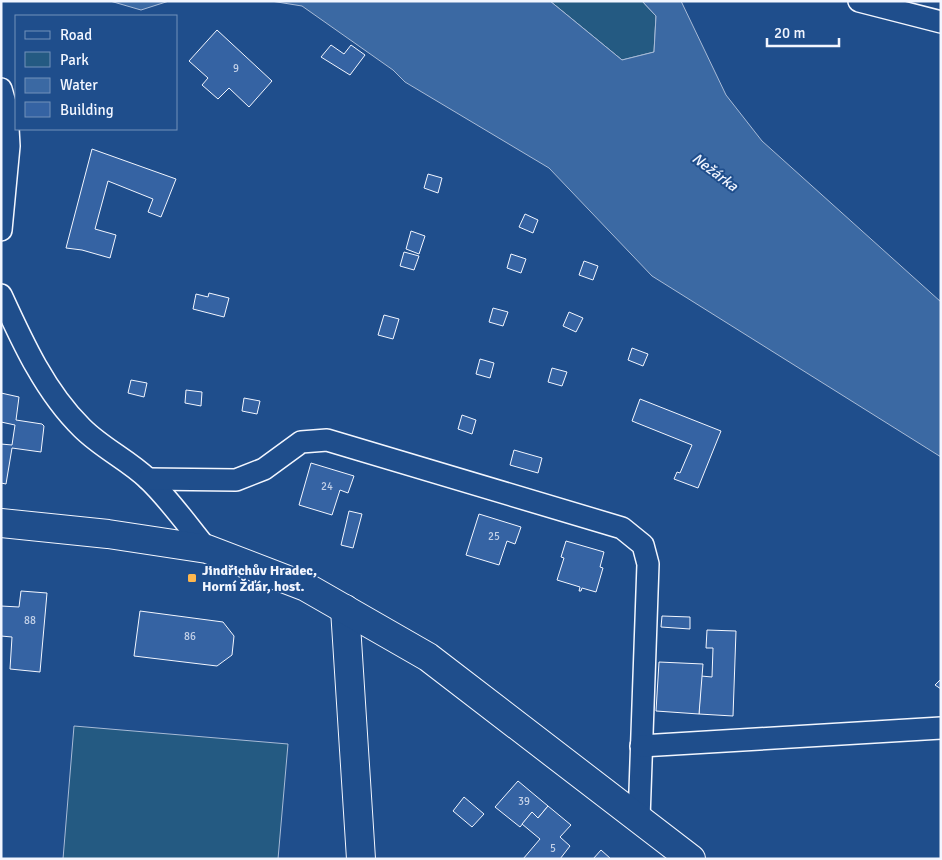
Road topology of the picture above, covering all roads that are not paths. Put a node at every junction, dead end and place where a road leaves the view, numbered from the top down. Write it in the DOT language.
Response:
graph roads {
  1 [pos="859,1"];
  2 [pos="941,22"];
  3 [pos="1,89"];
  4 [pos="1,230"];
  5 [pos="1,295"];
  6 [pos="11,340"];
  7 [pos="148,479"];
  8 [pos="1,523"];
  9 [pos="207,549"];
  10 [pos="345,609"];
  11 [pos="941,728"];
  12 [pos="641,746"];
  13 [pos="639,818"];
  14 [pos="361,859"];
  15 [pos="691,859"];
  1 -- 2 [label="street"];
  3 -- 4 [label="street"];
  5 -- 6 [label="street"];
  6 -- 7 [label="street"];
  7 -- 9 [label="street"];
  7 -- 12 [label="street"];
  8 -- 9 [label="main road"];
  9 -- 10 [label="main road"];
  10 -- 13 [label="main road"];
  10 -- 14 [label="main road"];
  11 -- 12 [label="street"];
  12 -- 13 [label="street"];
  13 -- 15 [label="main road"];
}
